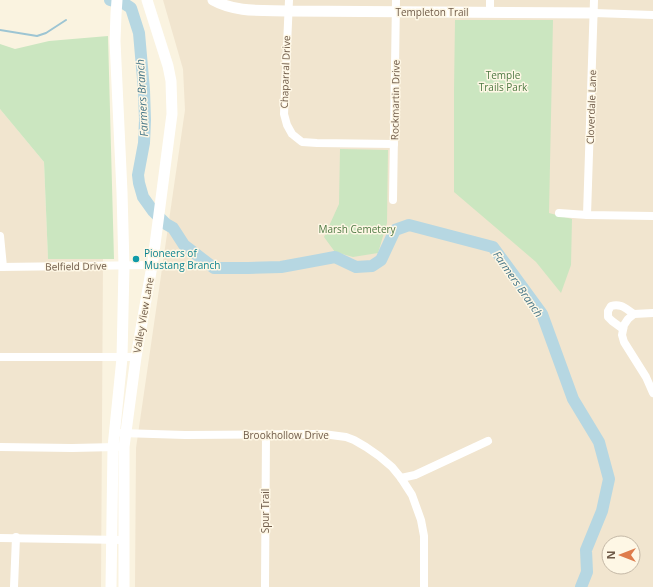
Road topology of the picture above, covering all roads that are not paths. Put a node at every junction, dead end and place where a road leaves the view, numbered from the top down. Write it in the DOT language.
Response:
graph roads {
  1 [pos="117,0"];
  2 [pos="213,0"];
  3 [pos="396,0"];
  4 [pos="490,0"];
  5 [pos="594,0"];
  6 [pos="148,4"];
  7 [pos="289,5"];
  8 [pos="396,12"];
  9 [pos="490,12"];
  10 [pos="594,13"];
  11 [pos="653,15"];
  12 [pos="394,144"];
  13 [pos="393,200"];
  14 [pos="559,213"];
  15 [pos="587,215"];
  16 [pos="653,216"];
  17 [pos="0,236"];
  18 [pos="152,265"];
  19 [pos="124,266"];
  20 [pos="1,267"];
  21 [pos="653,313"];
  22 [pos="631,316"];
  23 [pos="624,329"];
  24 [pos="0,357"];
  25 [pos="136,357"];
  26 [pos="122,358"];
  27 [pos="653,393"];
  28 [pos="127,432"];
  29 [pos="115,433"];
  30 [pos="266,435"];
  31 [pos="488,441"];
  32 [pos="0,447"];
  33 [pos="113,447"];
  34 [pos="124,447"];
  35 [pos="401,478"];
  36 [pos="16,537"];
  37 [pos="0,538"];
  38 [pos="111,540"];
  39 [pos="124,540"];
  40 [pos="14,587"];
  41 [pos="111,587"];
  42 [pos="124,587"];
  43 [pos="265,587"];
  44 [pos="424,587"];
  1 -- 19 [label="main road, Valley View Lane"];
  2 -- 7 [label="main road, Templeton Trail"];
  3 -- 8 [label="street, Rockmartin Drive"];
  4 -- 9 [label="street"];
  5 -- 10 [label="street, Cloverdale Lane"];
  6 -- 18 [label="main road, Valley View Lane"];
  7 -- 8 [label="main road, Templeton Trail"];
  7 -- 12 [label="street, Chaparral Drive"];
  8 -- 9 [label="main road, Templeton Trail"];
  8 -- 12 [label="street, Rockmartin Drive"];
  9 -- 10 [label="main road, Templeton Trail"];
  10 -- 11 [label="street, Templeton Trail"];
  10 -- 15 [label="street, Cloverdale Lane"];
  12 -- 13 [label="street, Rockmartin Drive"];
  14 -- 15 [label="street"];
  15 -- 16 [label="street"];
  17 -- 20 [label="street"];
  18 -- 19 [label="street, Belfield Drive"];
  18 -- 25 [label="main road, Valley View Lane"];
  19 -- 20 [label="street, Belfield Drive"];
  19 -- 26 [label="main road, Valley View Lane"];
  21 -- 22 [label="street"];
  22 -- 23 [label="street"];
  22 -- 23 [label="street"];
  23 -- 27 [label="street"];
  24 -- 26 [label="street"];
  25 -- 26 [label="street"];
  25 -- 28 [label="main road, Valley View Lane"];
  26 -- 29 [label="main road, Valley View Lane"];
  28 -- 29 [label="street, Brookhollow Drive"];
  28 -- 30 [label="street, Brookhollow Drive"];
  28 -- 34 [label="main road, Valley View Lane"];
  29 -- 33 [label="main road, Valley View Lane"];
  30 -- 35 [label="street, Brookhollow Drive"];
  30 -- 43 [label="street, Spur Trail"];
  31 -- 35 [label="street"];
  32 -- 33 [label="street"];
  33 -- 34 [label="street"];
  33 -- 38 [label="main road, Valley View Lane"];
  34 -- 39 [label="main road, Valley View Lane"];
  35 -- 44 [label="street, Brookhollow Drive"];
  36 -- 37 [label="street"];
  36 -- 38 [label="street"];
  36 -- 40 [label="street"];
  38 -- 39 [label="street"];
  38 -- 41 [label="main road, Valley View Lane"];
  39 -- 42 [label="main road, Valley View Lane"];
}
